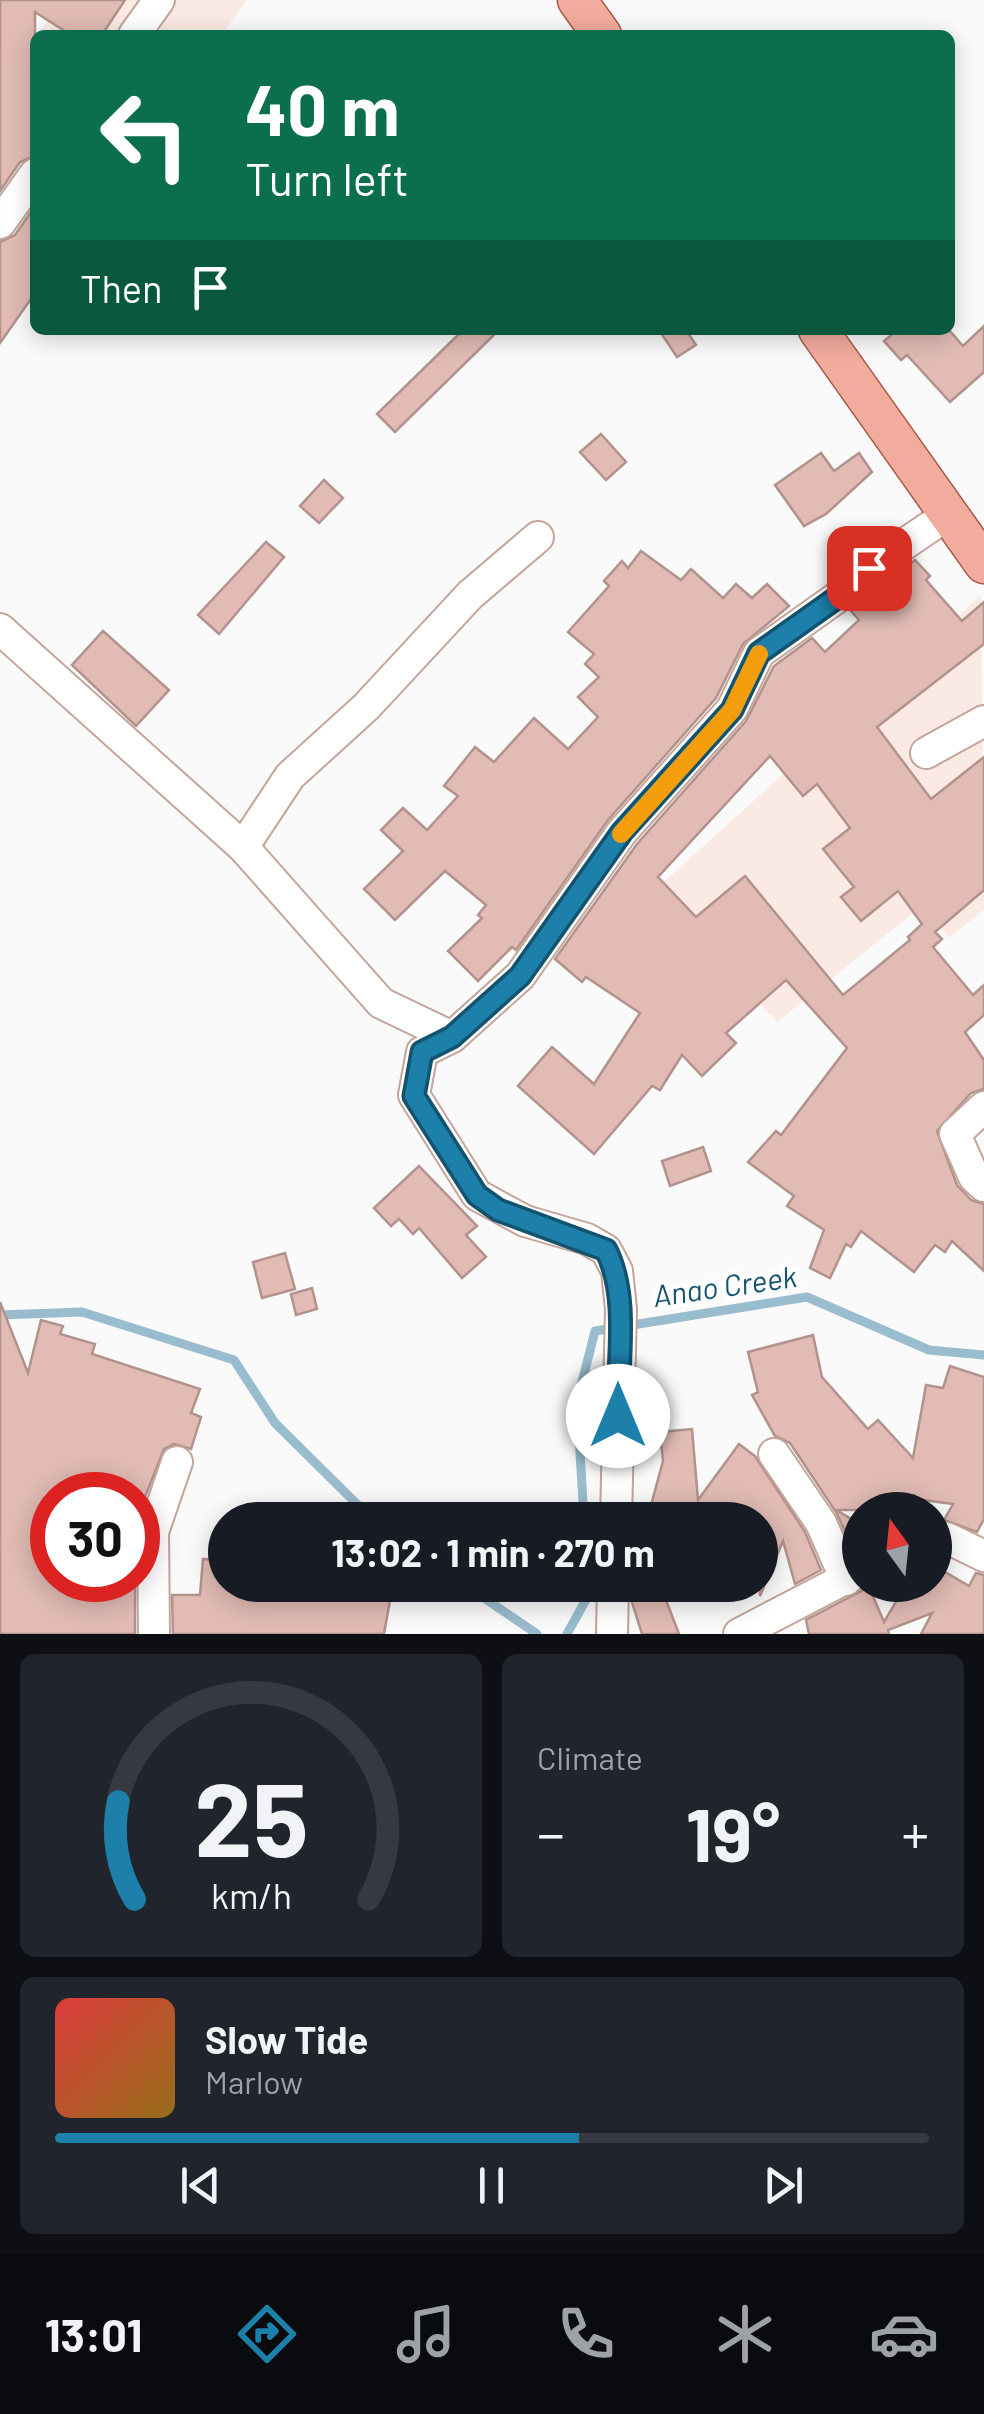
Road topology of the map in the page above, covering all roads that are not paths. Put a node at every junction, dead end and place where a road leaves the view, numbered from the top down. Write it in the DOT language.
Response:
graph roads {
  1 [pos="159,0"];
  2 [pos="577,0"];
  3 [pos="138,30"];
  4 [pos="598,30"];
  5 [pos="30,181"];
  6 [pos="0,223"];
  7 [pos="822,335"];
  8 [pos="949,514"];
  9 [pos="538,537"];
  10 [pos="984,564"];
  11 [pos="0,629"];
  12 [pos="984,721"];
  13 [pos="926,752"];
  14 [pos="243,846"];
  15 [pos="452,1037"];
  16 [pos="984,1107"];
  17 [pos="984,1186"];
  18 [pos="774,1454"];
  19 [pos="177,1462"];
  20 [pos="616,1502"];
  21 [pos="952,1541"];
  22 [pos="984,1556"];
  23 [pos="842,1558"];
  24 [pos="842,1582"];
  25 [pos="613,1602"];
  26 [pos="154,1634"];
  27 [pos="612,1634"];
  28 [pos="739,1634"];
  1 -- 3 [label="street"];
  2 -- 4 [label="main road"];
  5 -- 6 [label="street"];
  7 -- 8 [label="main road"];
  8 -- 10 [label="main road"];
  8 -- 15 [label="street"];
  9 -- 14 [label="street"];
  11 -- 14 [label="street"];
  12 -- 13 [label="street"];
  14 -- 15 [label="street"];
  15 -- 20 [label="street"];
  16 -- 17 [label="street"];
  18 -- 23 [label="street"];
  19 -- 26 [label="street"];
  21 -- 22 [label="street"];
  24 -- 28 [label="street"];
  25 -- 27 [label="street"];
}
